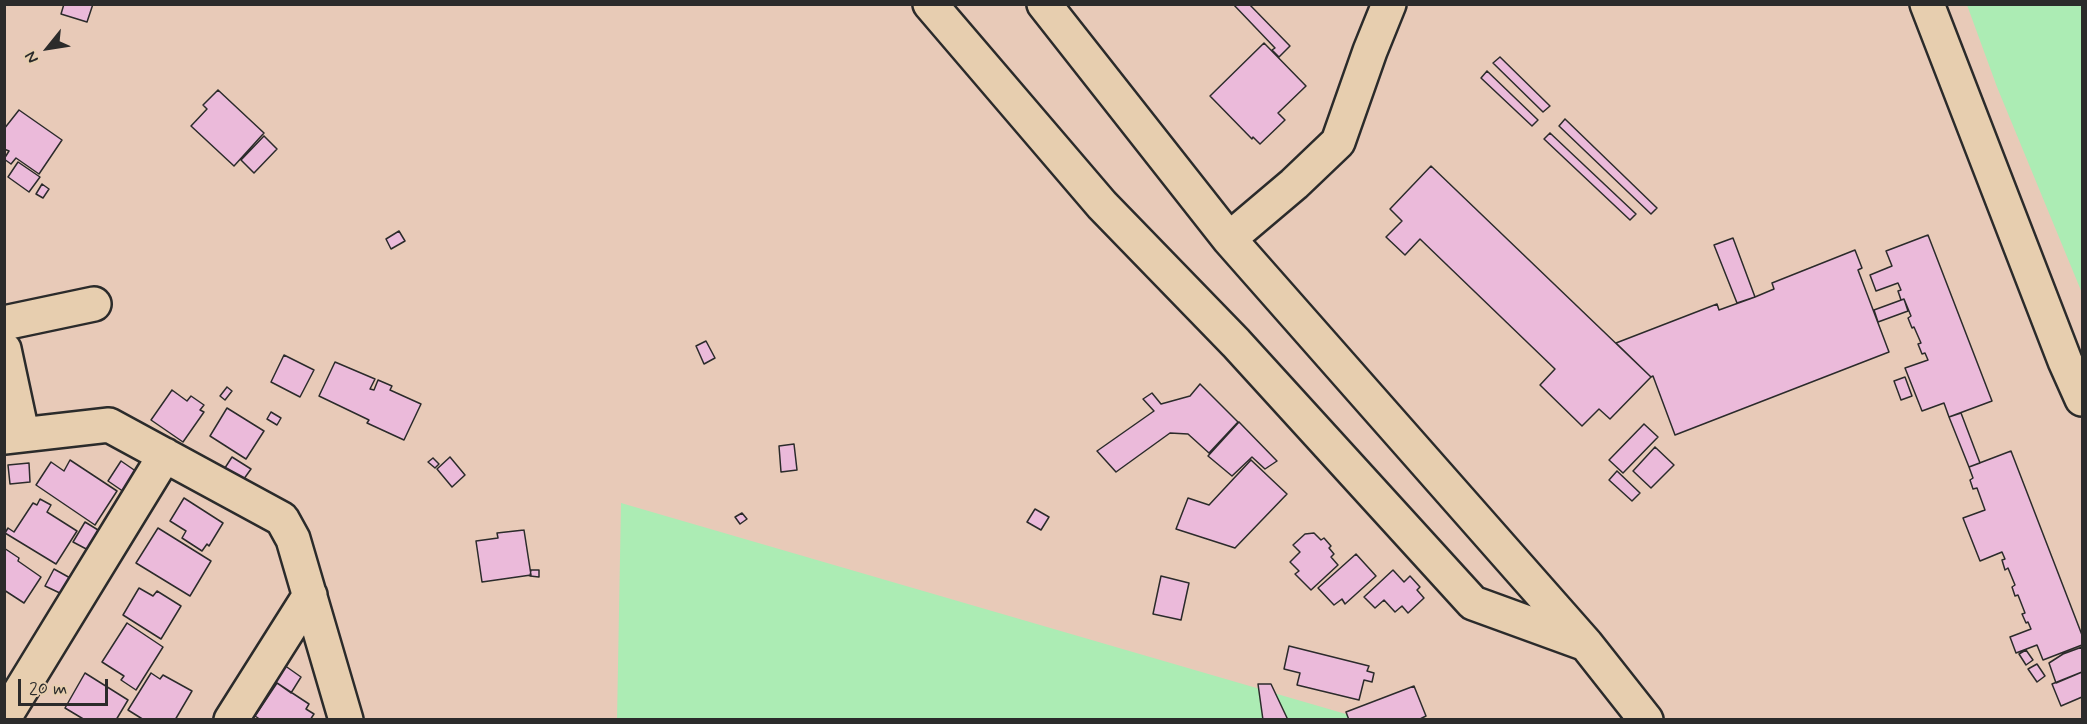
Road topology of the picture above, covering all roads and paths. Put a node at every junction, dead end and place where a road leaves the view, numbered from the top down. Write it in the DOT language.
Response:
graph roads {
  1 [pos="930,4"];
  2 [pos="1044,4"];
  3 [pos="1389,4"];
  4 [pos="1926,4"];
  5 [pos="1229,239"];
  6 [pos="94,304"];
  7 [pos="4,323"];
  8 [pos="4,349"];
  9 [pos="2082,399"];
  10 [pos="13,435"];
  11 [pos="165,456"];
  12 [pos="310,595"];
  13 [pos="1586,644"];
  14 [pos="4,718"];
  15 [pos="231,720"];
  16 [pos="346,720"];
  17 [pos="1646,720"];
  1 -- 13 [label="street"];
  2 -- 5 [label="street"];
  3 -- 5 [label="street"];
  4 -- 9 [label="street"];
  5 -- 13 [label="street"];
  6 -- 7 [label="street"];
  8 -- 10 [label="street"];
  10 -- 11 [label="street"];
  11 -- 12 [label="street"];
  11 -- 14 [label="street"];
  12 -- 15 [label="street"];
  12 -- 16 [label="street"];
  13 -- 17 [label="street"];
}
